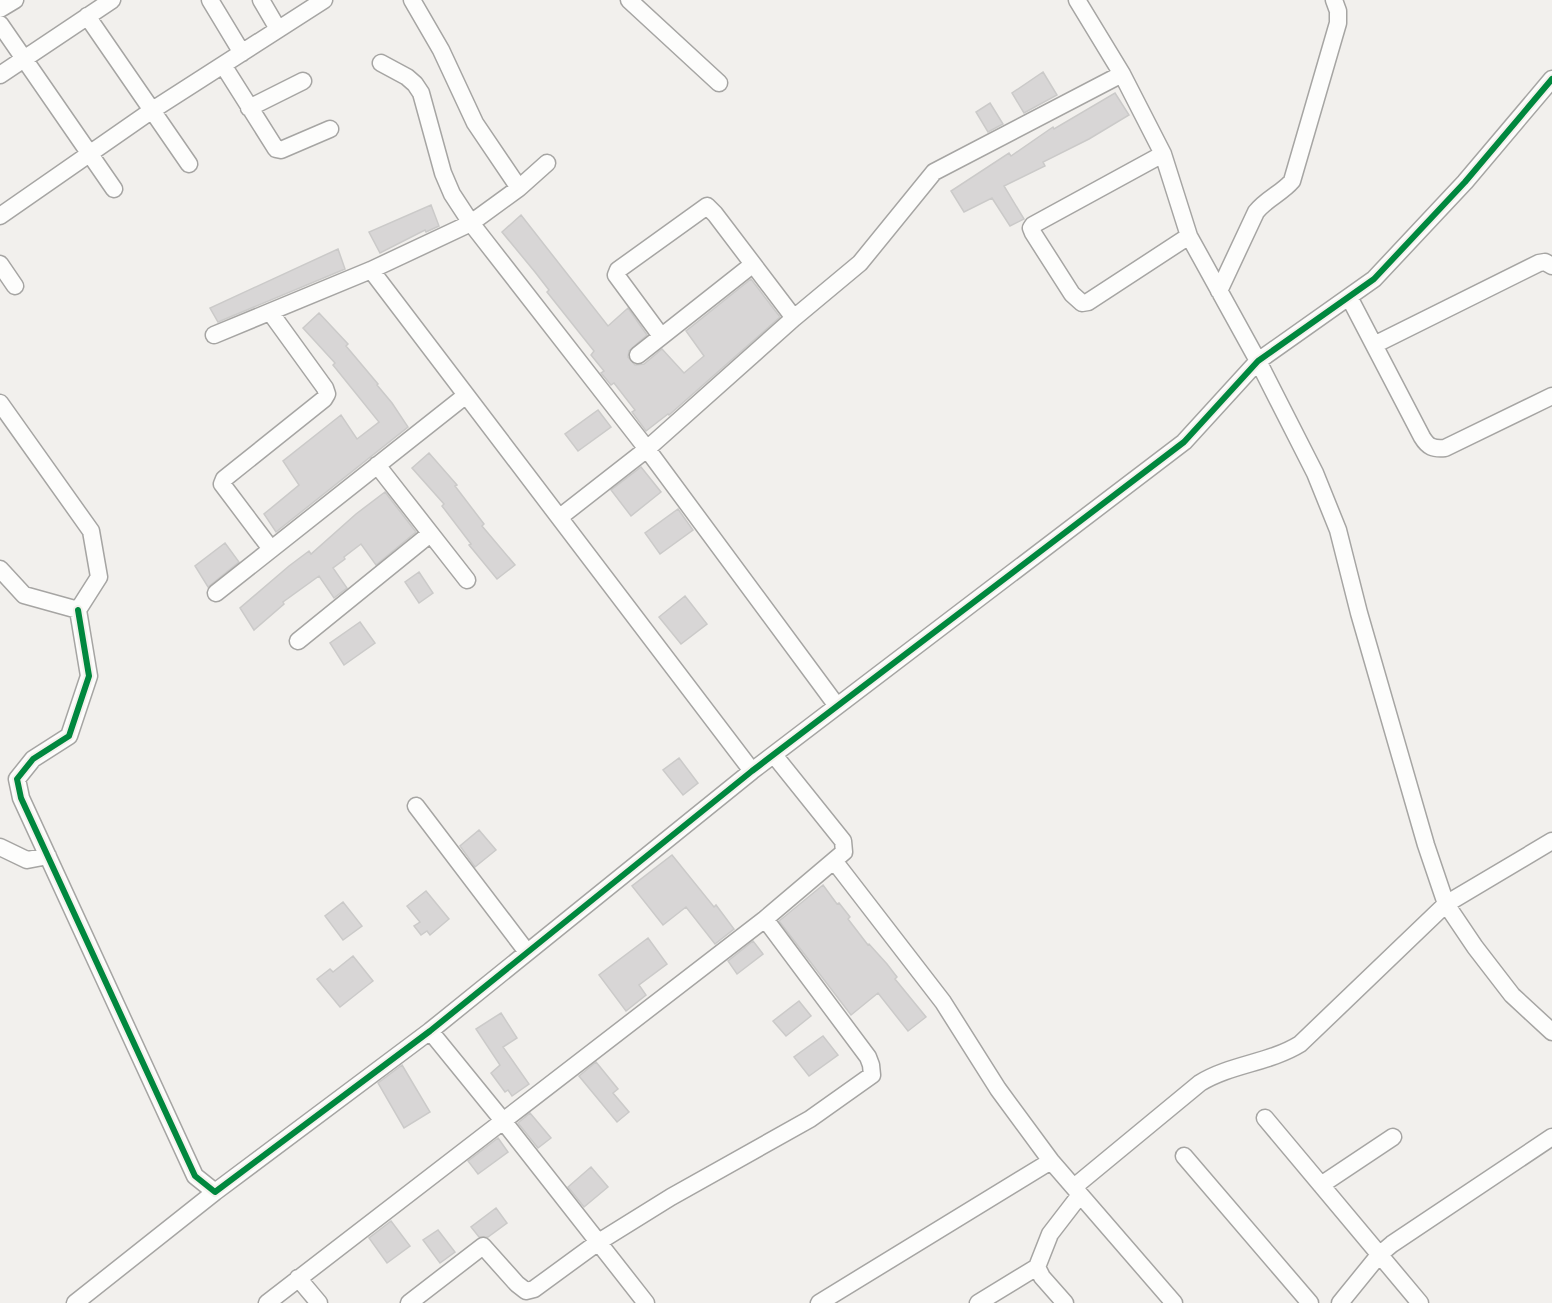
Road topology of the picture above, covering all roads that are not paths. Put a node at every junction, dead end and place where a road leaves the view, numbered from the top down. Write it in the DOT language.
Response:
graph roads {
  1 [pos="15,0"];
  2 [pos="112,0"];
  3 [pos="210,0"];
  4 [pos="261,0"];
  5 [pos="324,0"];
  6 [pos="412,0"];
  7 [pos="629,0"];
  8 [pos="1077,0"];
  9 [pos="1334,0"];
  10 [pos="0,9"];
  11 [pos="87,16"];
  12 [pos="0,24"];
  13 [pos="278,29"];
  14 [pos="242,53"];
  15 [pos="24,58"];
  16 [pos="381,63"];
  17 [pos="223,65"];
  18 [pos="1122,74"];
  19 [pos="0,75"];
  20 [pos="1552,79"];
  21 [pos="303,81"];
  22 [pos="719,83"];
  23 [pos="249,108"];
  24 [pos="151,111"];
  25 [pos="330,129"];
  26 [pos="89,154"];
  27 [pos="1163,154"];
  28 [pos="547,163"];
  29 [pos="189,164"];
  30 [pos="519,188"];
  31 [pos="114,189"];
  32 [pos="0,216"];
  33 [pos="471,223"];
  34 [pos="1189,237"];
  35 [pos="0,264"];
  36 [pos="752,265"];
  37 [pos="1552,266"];
  38 [pos="371,270"];
  39 [pos="15,286"];
  40 [pos="1219,291"];
  41 [pos="1349,297"];
  42 [pos="270,312"];
  43 [pos="794,318"];
  44 [pos="214,335"];
  45 [pos="661,336"];
  46 [pos="1374,345"];
  47 [pos="638,355"];
  48 [pos="1258,361"];
  49 [pos="465,396"];
  50 [pos="1552,396"];
  51 [pos="0,404"];
  52 [pos="646,449"];
  53 [pos="377,465"];
  54 [pos="560,517"];
  55 [pos="430,534"];
  56 [pos="271,549"];
  57 [pos="0,569"];
  58 [pos="467,580"];
  59 [pos="216,593"];
  60 [pos="78,610"];
  61 [pos="298,641"];
  62 [pos="837,706"];
  63 [pos="774,754"];
  64 [pos="752,771"];
  65 [pos="416,806"];
  66 [pos="1552,841"];
  67 [pos="0,847"];
  68 [pos="48,856"];
  69 [pos="835,862"];
  70 [pos="1446,904"];
  71 [pos="765,919"];
  72 [pos="527,952"];
  73 [pos="430,1031"];
  74 [pos="1552,1032"];
  75 [pos="1265,1118"];
  76 [pos="504,1122"];
  77 [pos="1393,1137"];
  78 [pos="1552,1137"];
  79 [pos="1184,1156"];
  80 [pos="1051,1161"];
  81 [pos="1321,1185"];
  82 [pos="1077,1191"];
  83 [pos="215,1192"];
  84 [pos="597,1243"];
  85 [pos="1379,1255"];
  86 [pos="1038,1267"];
  87 [pos="298,1278"];
  88 [pos="75,1303"];
  89 [pos="267,1303"];
  90 [pos="319,1303"];
  91 [pos="409,1303"];
  92 [pos="646,1303"];
  93 [pos="819,1303"];
  94 [pos="978,1303"];
  95 [pos="1065,1303"];
  96 [pos="1174,1303"];
  97 [pos="1310,1303"];
  98 [pos="1340,1303"];
  99 [pos="1420,1303"];
  1 -- 10 [label="street"];
  2 -- 11 [label="street"];
  3 -- 14 [label="street"];
  4 -- 13 [label="street"];
  5 -- 13 [label="street"];
  6 -- 30 [label="street"];
  7 -- 22 [label="street"];
  8 -- 18 [label="street"];
  9 -- 40 [label="street"];
  11 -- 15 [label="street"];
  11 -- 24 [label="street"];
  12 -- 15 [label="street"];
  13 -- 14 [label="street"];
  14 -- 17 [label="street"];
  15 -- 19 [label="street"];
  15 -- 26 [label="street"];
  16 -- 33 [label="street"];
  17 -- 23 [label="street"];
  17 -- 24 [label="street"];
  18 -- 27 [label="street"];
  18 -- 43 [label="street"];
  20 -- 41 [label="street"];
  21 -- 23 [label="street"];
  23 -- 25 [label="street"];
  24 -- 26 [label="street"];
  24 -- 29 [label="street"];
  26 -- 31 [label="street"];
  26 -- 32 [label="street"];
  27 -- 34 [label="street"];
  27 -- 34 [label="street"];
  28 -- 30 [label="street"];
  30 -- 33 [label="street"];
  33 -- 38 [label="street"];
  33 -- 52 [label="street"];
  34 -- 40 [label="street"];
  35 -- 39 [label="street"];
  36 -- 43 [label="street"];
  36 -- 45 [label="street"];
  36 -- 45 [label="street"];
  37 -- 46 [label="street"];
  38 -- 42 [label="street"];
  38 -- 49 [label="street"];
  40 -- 48 [label="street"];
  41 -- 46 [label="street"];
  41 -- 48 [label="street"];
  42 -- 44 [label="street"];
  42 -- 56 [label="street"];
  43 -- 52 [label="street"];
  45 -- 47 [label="street"];
  46 -- 50 [label="street"];
  48 -- 62 [label="street"];
  48 -- 70 [label="street"];
  49 -- 53 [label="street"];
  49 -- 54 [label="street"];
  51 -- 60 [label="street"];
  52 -- 54 [label="street"];
  52 -- 62 [label="street"];
  53 -- 55 [label="street"];
  53 -- 56 [label="street"];
  54 -- 64 [label="street"];
  55 -- 58 [label="street"];
  55 -- 61 [label="street"];
  56 -- 59 [label="street"];
  57 -- 60 [label="street"];
  60 -- 68 [label="street"];
  62 -- 63 [label="street"];
  63 -- 64 [label="street"];
  63 -- 69 [label="street"];
  64 -- 72 [label="street"];
  65 -- 72 [label="street"];
  66 -- 70 [label="street"];
  67 -- 68 [label="street"];
  68 -- 83 [label="street"];
  69 -- 71 [label="street"];
  69 -- 80 [label="street"];
  70 -- 74 [label="street"];
  70 -- 82 [label="street"];
  71 -- 76 [label="street"];
  71 -- 84 [label="street"];
  72 -- 73 [label="street"];
  73 -- 76 [label="street"];
  73 -- 83 [label="street"];
  75 -- 81 [label="street"];
  76 -- 84 [label="street"];
  76 -- 87 [label="street"];
  77 -- 81 [label="street"];
  78 -- 85 [label="street"];
  79 -- 97 [label="street"];
  80 -- 82 [label="street"];
  80 -- 93 [label="street"];
  81 -- 85 [label="street"];
  82 -- 86 [label="street"];
  82 -- 96 [label="street"];
  83 -- 88 [label="street"];
  84 -- 91 [label="street"];
  84 -- 92 [label="street"];
  85 -- 98 [label="street"];
  85 -- 99 [label="street"];
  86 -- 94 [label="street"];
  86 -- 95 [label="street"];
  87 -- 89 [label="street"];
  87 -- 90 [label="street"];
}
